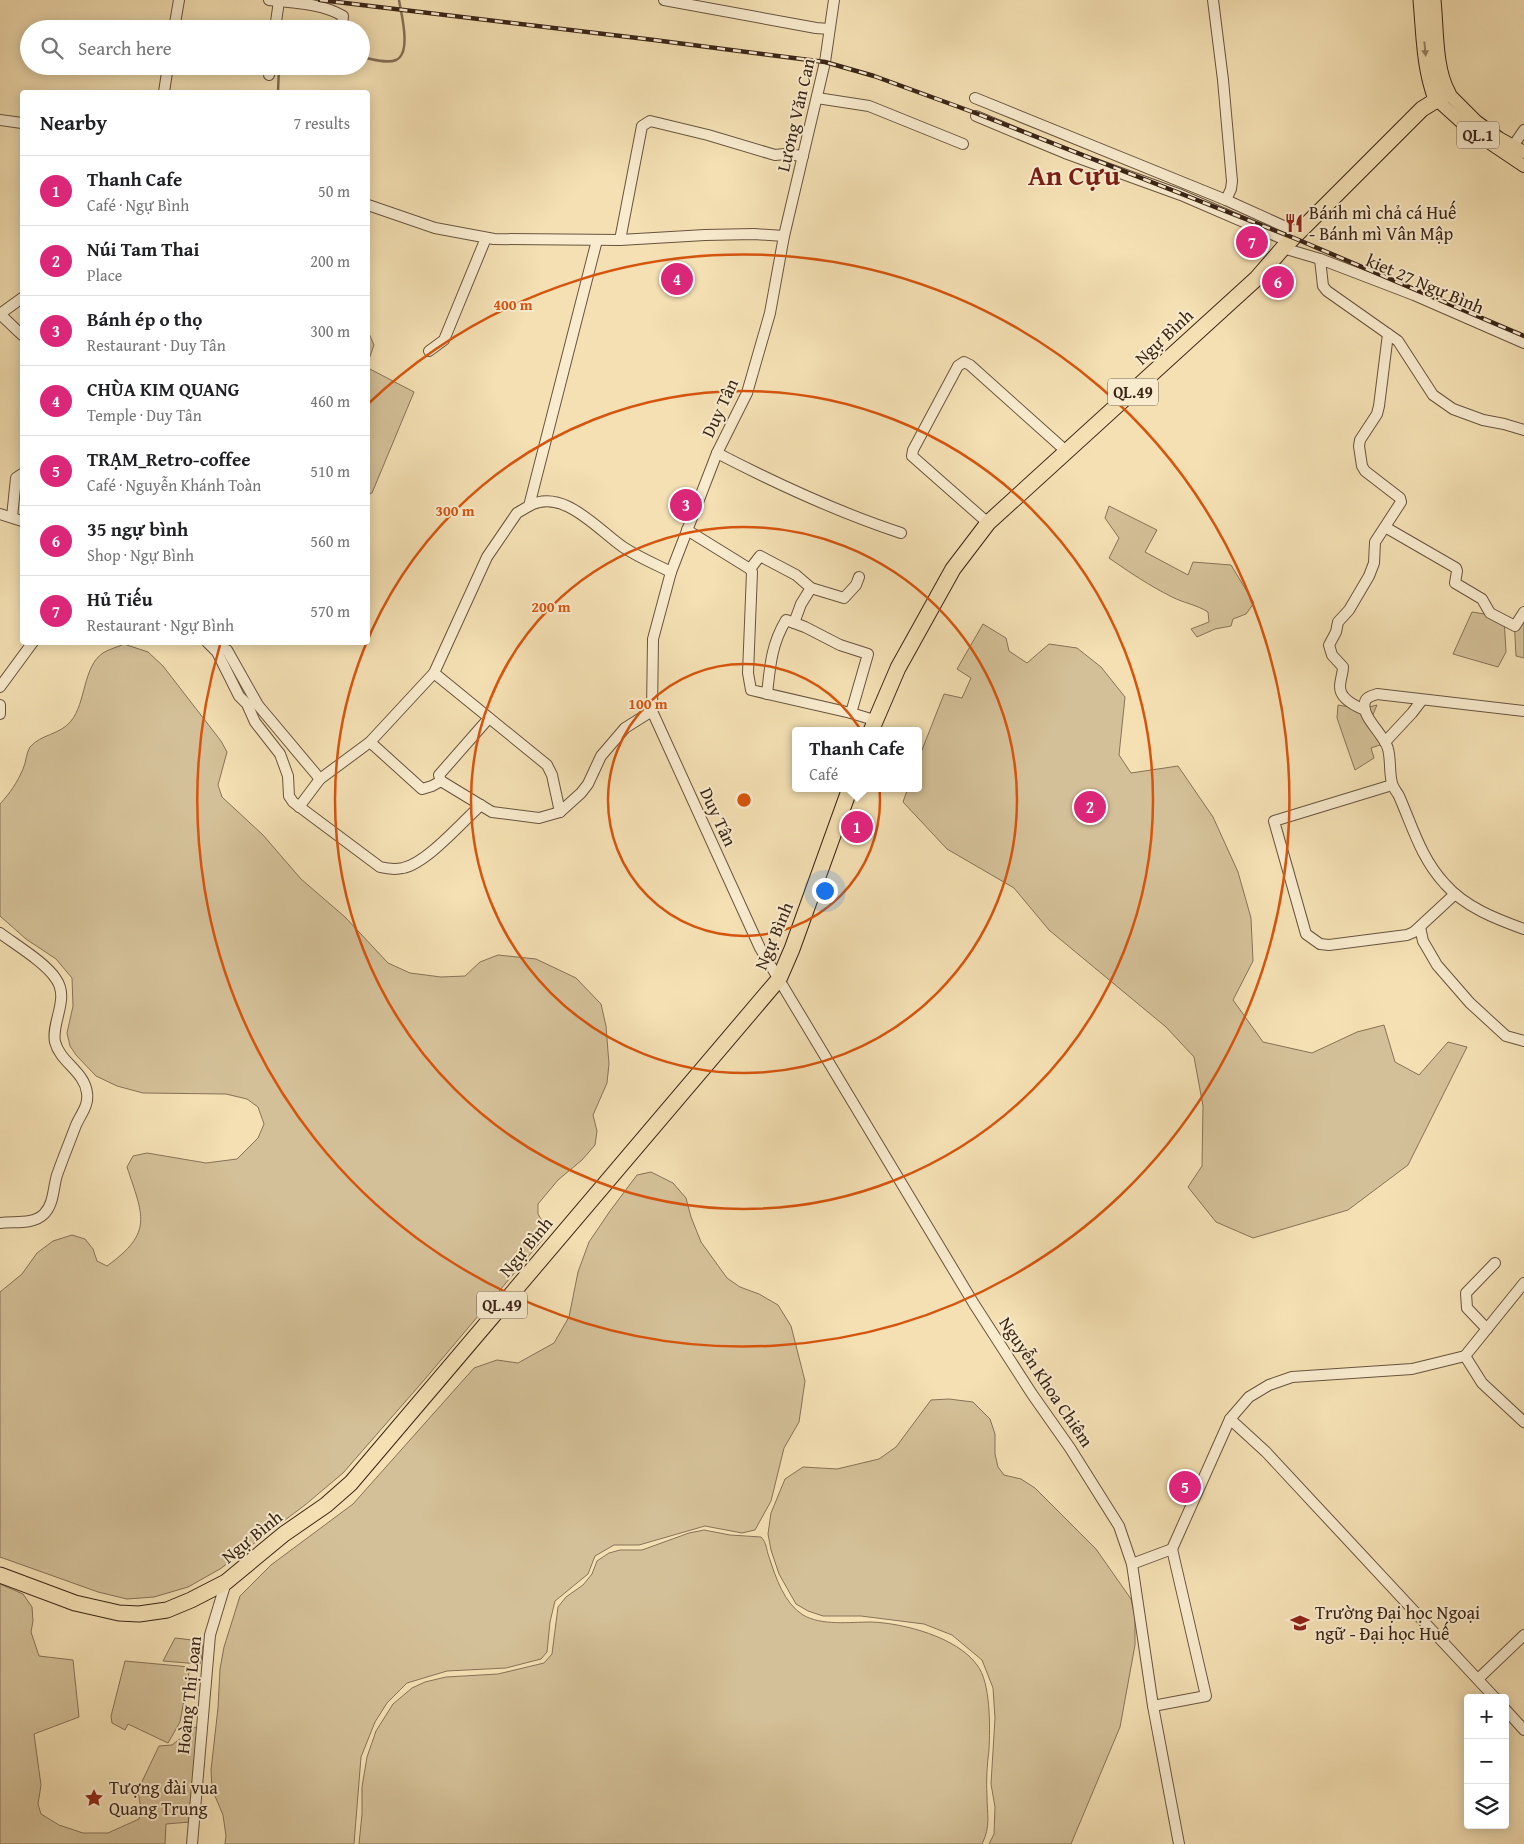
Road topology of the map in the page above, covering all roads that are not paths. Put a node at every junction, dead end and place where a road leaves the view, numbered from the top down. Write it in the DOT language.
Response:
graph roads {
  1 [pos="179,0"];
  2 [pos="664,0"];
  3 [pos="834,0"];
  4 [pos="1213,0"];
  5 [pos="1421,0"];
  6 [pos="1433,0"];
  7 [pos="274,1"];
  8 [pos="176,20"];
  9 [pos="275,20"];
  10 [pos="343,20"];
  11 [pos="829,29"];
  12 [pos="167,75"];
  13 [pos="164,90"];
  14 [pos="1442,96"];
  15 [pos="817,98"];
  16 [pos="975,98"];
  17 [pos="976,116"];
  18 [pos="0,120"];
  19 [pos="20,123"];
  20 [pos="1524,130"];
  21 [pos="963,144"];
  22 [pos="1519,149"];
  23 [pos="803,156"];
  24 [pos="1524,166"];
  25 [pos="1226,200"];
  26 [pos="370,206"];
  27 [pos="784,236"];
  28 [pos="486,238"];
  29 [pos="597,240"];
  30 [pos="620,240"];
  31 [pos="1291,241"];
  32 [pos="1320,259"];
  33 [pos="20,299"];
  34 [pos="0,314"];
  35 [pos="20,333"];
  36 [pos="1388,334"];
  37 [pos="1524,343"];
  38 [pos="429,351"];
  39 [pos="1524,430"];
  40 [pos="1066,451"];
  41 [pos="717,452"];
  42 [pos="20,475"];
  43 [pos="529,506"];
  44 [pos="0,514"];
  45 [pos="12,517"];
  46 [pos="20,519"];
  47 [pos="988,523"];
  48 [pos="1385,527"];
  49 [pos="687,530"];
  50 [pos="901,533"];
  51 [pos="750,569"];
  52 [pos="671,572"];
  53 [pos="859,577"];
  54 [pos="811,588"];
  55 [pos="1524,612"];
  56 [pos="794,623"];
  57 [pos="31,645"];
  58 [pos="211,645"];
  59 [pos="213,645"];
  60 [pos="434,673"];
  61 [pos="0,687"];
  62 [pos="767,694"];
  63 [pos="1422,700"];
  64 [pos="0,705"];
  65 [pos="1365,710"];
  66 [pos="652,711"];
  67 [pos="1524,711"];
  68 [pos="851,713"];
  69 [pos="0,714"];
  70 [pos="489,718"];
  71 [pos="873,725"];
  72 [pos="370,742"];
  73 [pos="1385,742"];
  74 [pos="320,779"];
  75 [pos="441,781"];
  76 [pos="1392,785"];
  77 [pos="849,792"];
  78 [pos="481,805"];
  79 [pos="299,807"];
  80 [pos="560,812"];
  81 [pos="1455,894"];
  82 [pos="1420,927"];
  83 [pos="1524,929"];
  84 [pos="0,933"];
  85 [pos="779,979"];
  86 [pos="1524,1041"];
  87 [pos="0,1223"];
  88 [pos="1495,1263"];
  89 [pos="1524,1283"];
  90 [pos="1487,1329"];
  91 [pos="1465,1356"];
  92 [pos="1230,1419"];
  93 [pos="1524,1422"];
  94 [pos="1172,1549"];
  95 [pos="1132,1564"];
  96 [pos="0,1575"];
  97 [pos="226,1582"];
  98 [pos="1524,1635"];
  99 [pos="1478,1679"];
  100 [pos="1491,1694"];
  101 [pos="1152,1706"];
  102 [pos="1509,1713"];
  103 [pos="1524,1730"];
  104 [pos="192,1844"];
  105 [pos="1179,1844"];
  1 -- 8 [label="street"];
  2 -- 11 [label="street"];
  3 -- 11 [label="street, Lương Văn Can"];
  4 -- 25 [label="street"];
  5 -- 14 [label="highway, QL.1, one-way"];
  6 -- 14 [label="highway, QL.1"];
  7 -- 9 [label="street"];
  7 -- 10 [label="street"];
  11 -- 15 [label="street, Lương Văn Can"];
  12 -- 13 [label="street"];
  14 -- 22 [label="main road, QL.1"];
  14 -- 24 [label="main road, QL.1"];
  14 -- 31 [label="highway, Ngự Bình / QL.49"];
  15 -- 21 [label="street"];
  15 -- 23 [label="street, Lương Văn Can"];
  16 -- 25 [label="street"];
  17 -- 31 [label="street"];
  18 -- 19 [label="street"];
  20 -- 22 [label="street"];
  23 -- 27 [label="street, Lương Văn Can"];
  23 -- 30 [label="street"];
  25 -- 31 [label="street"];
  26 -- 28 [label="street"];
  27 -- 30 [label="street"];
  27 -- 41 [label="street, Duy Tân"];
  28 -- 29 [label="street"];
  28 -- 38 [label="street"];
  29 -- 30 [label="street"];
  29 -- 43 [label="street"];
  31 -- 32 [label="street, kiet 27 Ngự Bình"];
  31 -- 40 [label="highway, Ngự Bình / QL.49"];
  32 -- 36 [label="street"];
  32 -- 37 [label="street, kiet 27 Ngự Bình"];
  33 -- 34 [label="street"];
  34 -- 35 [label="street"];
  36 -- 39 [label="street"];
  36 -- 48 [label="street"];
  40 -- 47 [label="highway, Ngự Bình / QL.49"];
  40 -- 47 [label="street"];
  41 -- 49 [label="street, Duy Tân"];
  41 -- 50 [label="street"];
  42 -- 45 [label="street"];
  43 -- 52 [label="street"];
  43 -- 60 [label="street"];
  44 -- 45 [label="street"];
  45 -- 46 [label="street"];
  47 -- 71 [label="highway, Ngự Bình / QL.49"];
  48 -- 55 [label="street"];
  48 -- 65 [label="street"];
  49 -- 51 [label="street"];
  49 -- 52 [label="street, Duy Tân"];
  51 -- 54 [label="street"];
  51 -- 62 [label="street"];
  52 -- 66 [label="street, Duy Tân"];
  53 -- 54 [label="street"];
  54 -- 56 [label="street"];
  56 -- 62 [label="street"];
  56 -- 68 [label="street"];
  57 -- 61 [label="street"];
  58 -- 79 [label="street"];
  59 -- 74 [label="street"];
  60 -- 70 [label="street"];
  60 -- 72 [label="street"];
  62 -- 68 [label="street"];
  63 -- 65 [label="street"];
  63 -- 67 [label="street"];
  63 -- 73 [label="street"];
  64 -- 69 [label="street"];
  65 -- 73 [label="street"];
  66 -- 80 [label="street"];
  66 -- 85 [label="street, Duy Tân"];
  68 -- 71 [label="street"];
  70 -- 75 [label="street"];
  70 -- 80 [label="street"];
  72 -- 74 [label="street"];
  72 -- 75 [label="street"];
  73 -- 76 [label="street"];
  74 -- 79 [label="street"];
  75 -- 78 [label="street"];
  76 -- 81 [label="street"];
  76 -- 82 [label="street"];
  77 -- 85 [label="highway, Ngự Bình / QL.49"];
  78 -- 79 [label="street"];
  78 -- 80 [label="street"];
  81 -- 82 [label="street"];
  81 -- 83 [label="street"];
  82 -- 86 [label="street"];
  84 -- 87 [label="street"];
  85 -- 95 [label="street, Nguyễn Khoa Chiêm"];
  85 -- 97 [label="highway, Ngự Bình / QL.49"];
  88 -- 90 [label="street"];
  89 -- 90 [label="street"];
  90 -- 91 [label="street"];
  91 -- 92 [label="street"];
  91 -- 93 [label="street"];
  92 -- 94 [label="street"];
  92 -- 99 [label="street"];
  94 -- 95 [label="street"];
  94 -- 101 [label="street"];
  95 -- 101 [label="street, Nguyễn Khoa Chiêm"];
  96 -- 97 [label="highway, Ngự Bình / QL.49"];
  97 -- 104 [label="street, Hoàng Thị Loan"];
  98 -- 99 [label="street"];
  99 -- 100 [label="street"];
  101 -- 105 [label="street, Nguyễn Khoa Chiêm"];
  102 -- 103 [label="street"];
}
